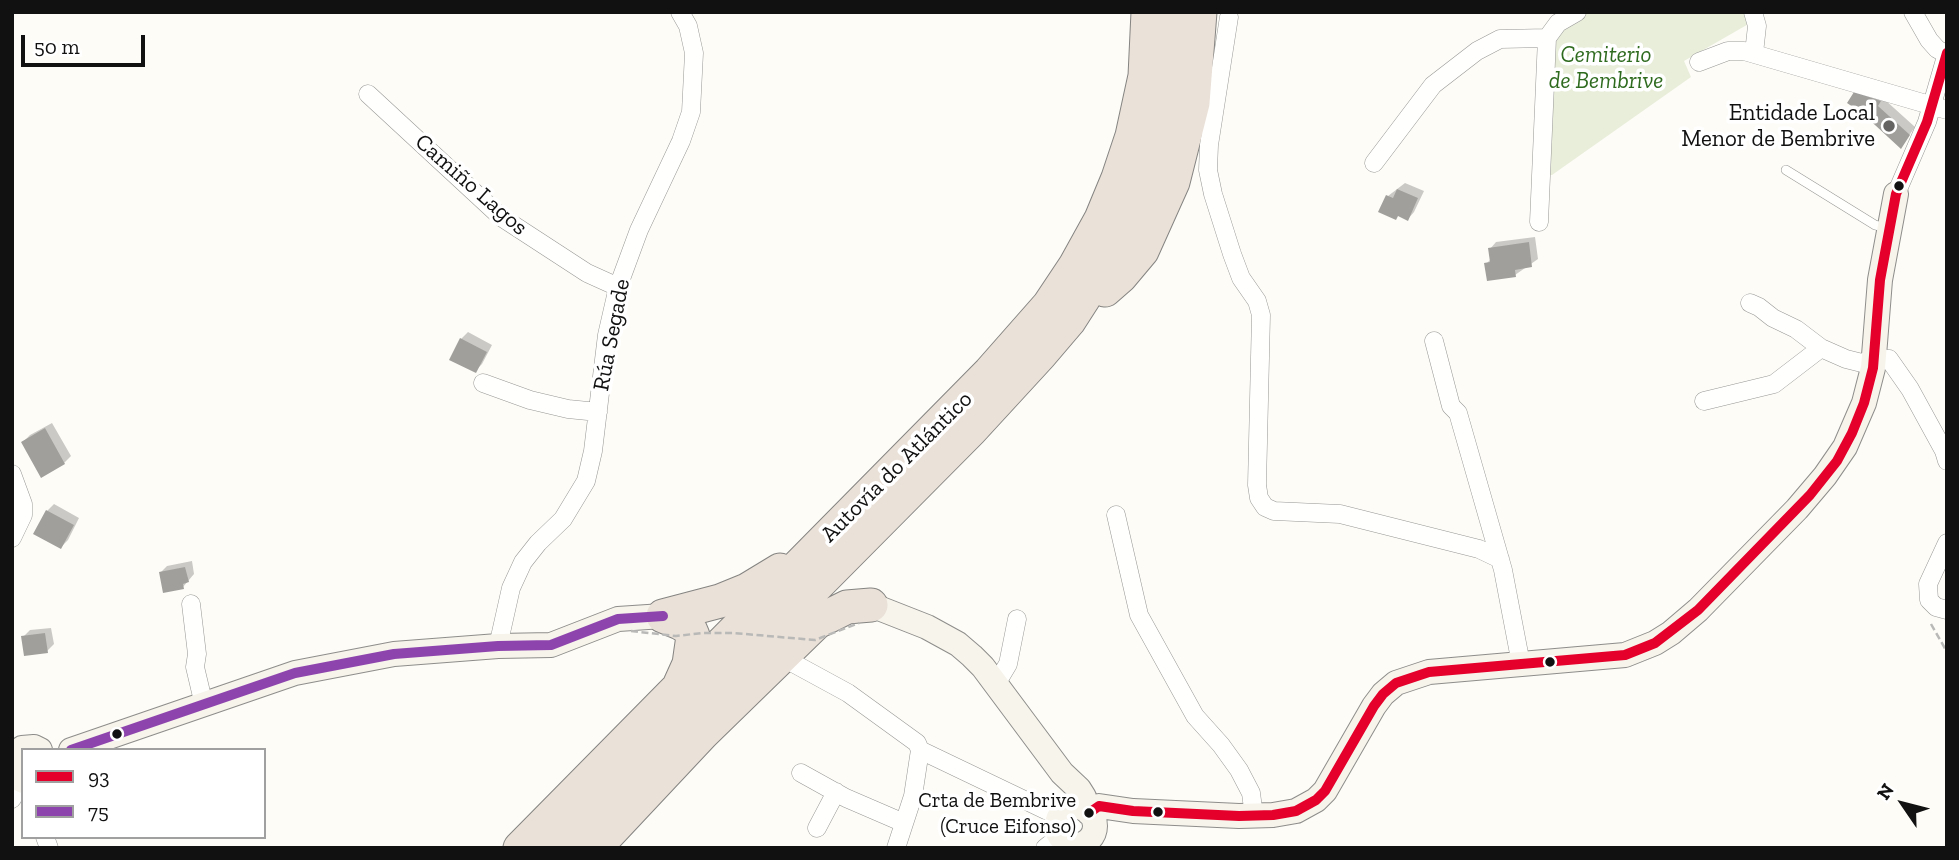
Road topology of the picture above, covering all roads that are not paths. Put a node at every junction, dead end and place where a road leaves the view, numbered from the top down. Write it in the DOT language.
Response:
graph roads {
  1 [pos="680,12"];
  2 [pos="1148,12"];
  3 [pos="1177,12"];
  4 [pos="1577,12"];
  5 [pos="1753,12"];
  6 [pos="1913,12"];
  7 [pos="1214,15"];
  8 [pos="1547,38"];
  9 [pos="1755,53"];
  10 [pos="1946,53"];
  11 [pos="1699,62"];
  12 [pos="368,94"];
  13 [pos="1939,108"];
  14 [pos="1374,163"];
  15 [pos="1786,170"];
  16 [pos="1896,194"];
  17 [pos="1539,222"];
  18 [pos="1888,229"];
  19 [pos="618,288"];
  20 [pos="1750,303"];
  21 [pos="1069,321"];
  22 [pos="1434,341"];
  23 [pos="1821,348"];
  24 [pos="1874,358"];
  25 [pos="483,383"];
  26 [pos="1704,401"];
  27 [pos="598,412"];
  28 [pos="1947,461"];
  29 [pos="12,474"];
  30 [pos="1116,515"];
  31 [pos="12,538"];
  32 [pos="1947,543"];
  33 [pos="816,550"];
  34 [pos="1500,559"];
  35 [pos="191,604"];
  36 [pos="1947,610"];
  37 [pos="865,614"];
  38 [pos="663,616"];
  39 [pos="1017,619"];
  40 [pos="498,646"];
  41 [pos="780,656"];
  42 [pos="1521,664"];
  43 [pos="996,684"];
  44 [pos="676,692"];
  45 [pos="204,705"];
  46 [pos="77,748"];
  47 [pos="920,750"];
  48 [pos="13,761"];
  49 [pos="801,773"];
  50 [pos="21,779"];
  51 [pos="21,783"];
  52 [pos="836,792"];
  53 [pos="12,799"];
  54 [pos="1254,816"];
  55 [pos="904,823"];
  56 [pos="817,828"];
  57 [pos="1075,828"];
  58 [pos="520,848"];
  59 [pos="556,848"];
  60 [pos="595,848"];
  61 [pos="896,848"];
  1 -- 19 [label="street, Rúa Segade"];
  2 -- 33 [label="highway, Autovía do Atlántico"];
  3 -- 21 [label="highway, Autovía do Atlántico"];
  4 -- 8 [label="street"];
  5 -- 9 [label="street"];
  6 -- 10 [label="street"];
  7 -- 21 [label="highway"];
  7 -- 34 [label="street"];
  8 -- 14 [label="street"];
  8 -- 17 [label="street"];
  9 -- 11 [label="street"];
  9 -- 13 [label="street"];
  10 -- 13 [label="street"];
  12 -- 19 [label="street, Camiño Lagos"];
  13 -- 16 [label="street"];
  15 -- 18 [label="lane"];
  16 -- 18 [label="street"];
  18 -- 24 [label="street"];
  19 -- 27 [label="street, Rúa Segade"];
  20 -- 23 [label="street"];
  21 -- 59 [label="highway, Autovía do Atlántico"];
  22 -- 34 [label="street"];
  23 -- 24 [label="street"];
  23 -- 26 [label="street"];
  24 -- 28 [label="street"];
  24 -- 42 [label="street"];
  25 -- 27 [label="street"];
  27 -- 40 [label="street, Rúa Segade"];
  29 -- 31 [label="street"];
  30 -- 54 [label="street"];
  32 -- 36 [label="street"];
  33 -- 38 [label="highway"];
  33 -- 44 [label="highway, Autovía do Atlántico"];
  34 -- 42 [label="street"];
  35 -- 45 [label="street"];
  37 -- 41 [label="highway"];
  37 -- 43 [label="street"];
  38 -- 40 [label="street"];
  38 -- 44 [label="highway"];
  39 -- 43 [label="street"];
  40 -- 45 [label="street"];
  41 -- 47 [label="street"];
  41 -- 60 [label="highway"];
  42 -- 54 [label="street"];
  43 -- 57 [label="street"];
  44 -- 58 [label="highway, Autovía do Atlántico"];
  45 -- 46 [label="street"];
  47 -- 55 [label="street"];
  47 -- 57 [label="street"];
  48 -- 50 [label="street"];
  49 -- 52 [label="street"];
  51 -- 53 [label="street"];
  52 -- 55 [label="street"];
  52 -- 56 [label="street"];
  54 -- 57 [label="street"];
  55 -- 61 [label="street"];
}
